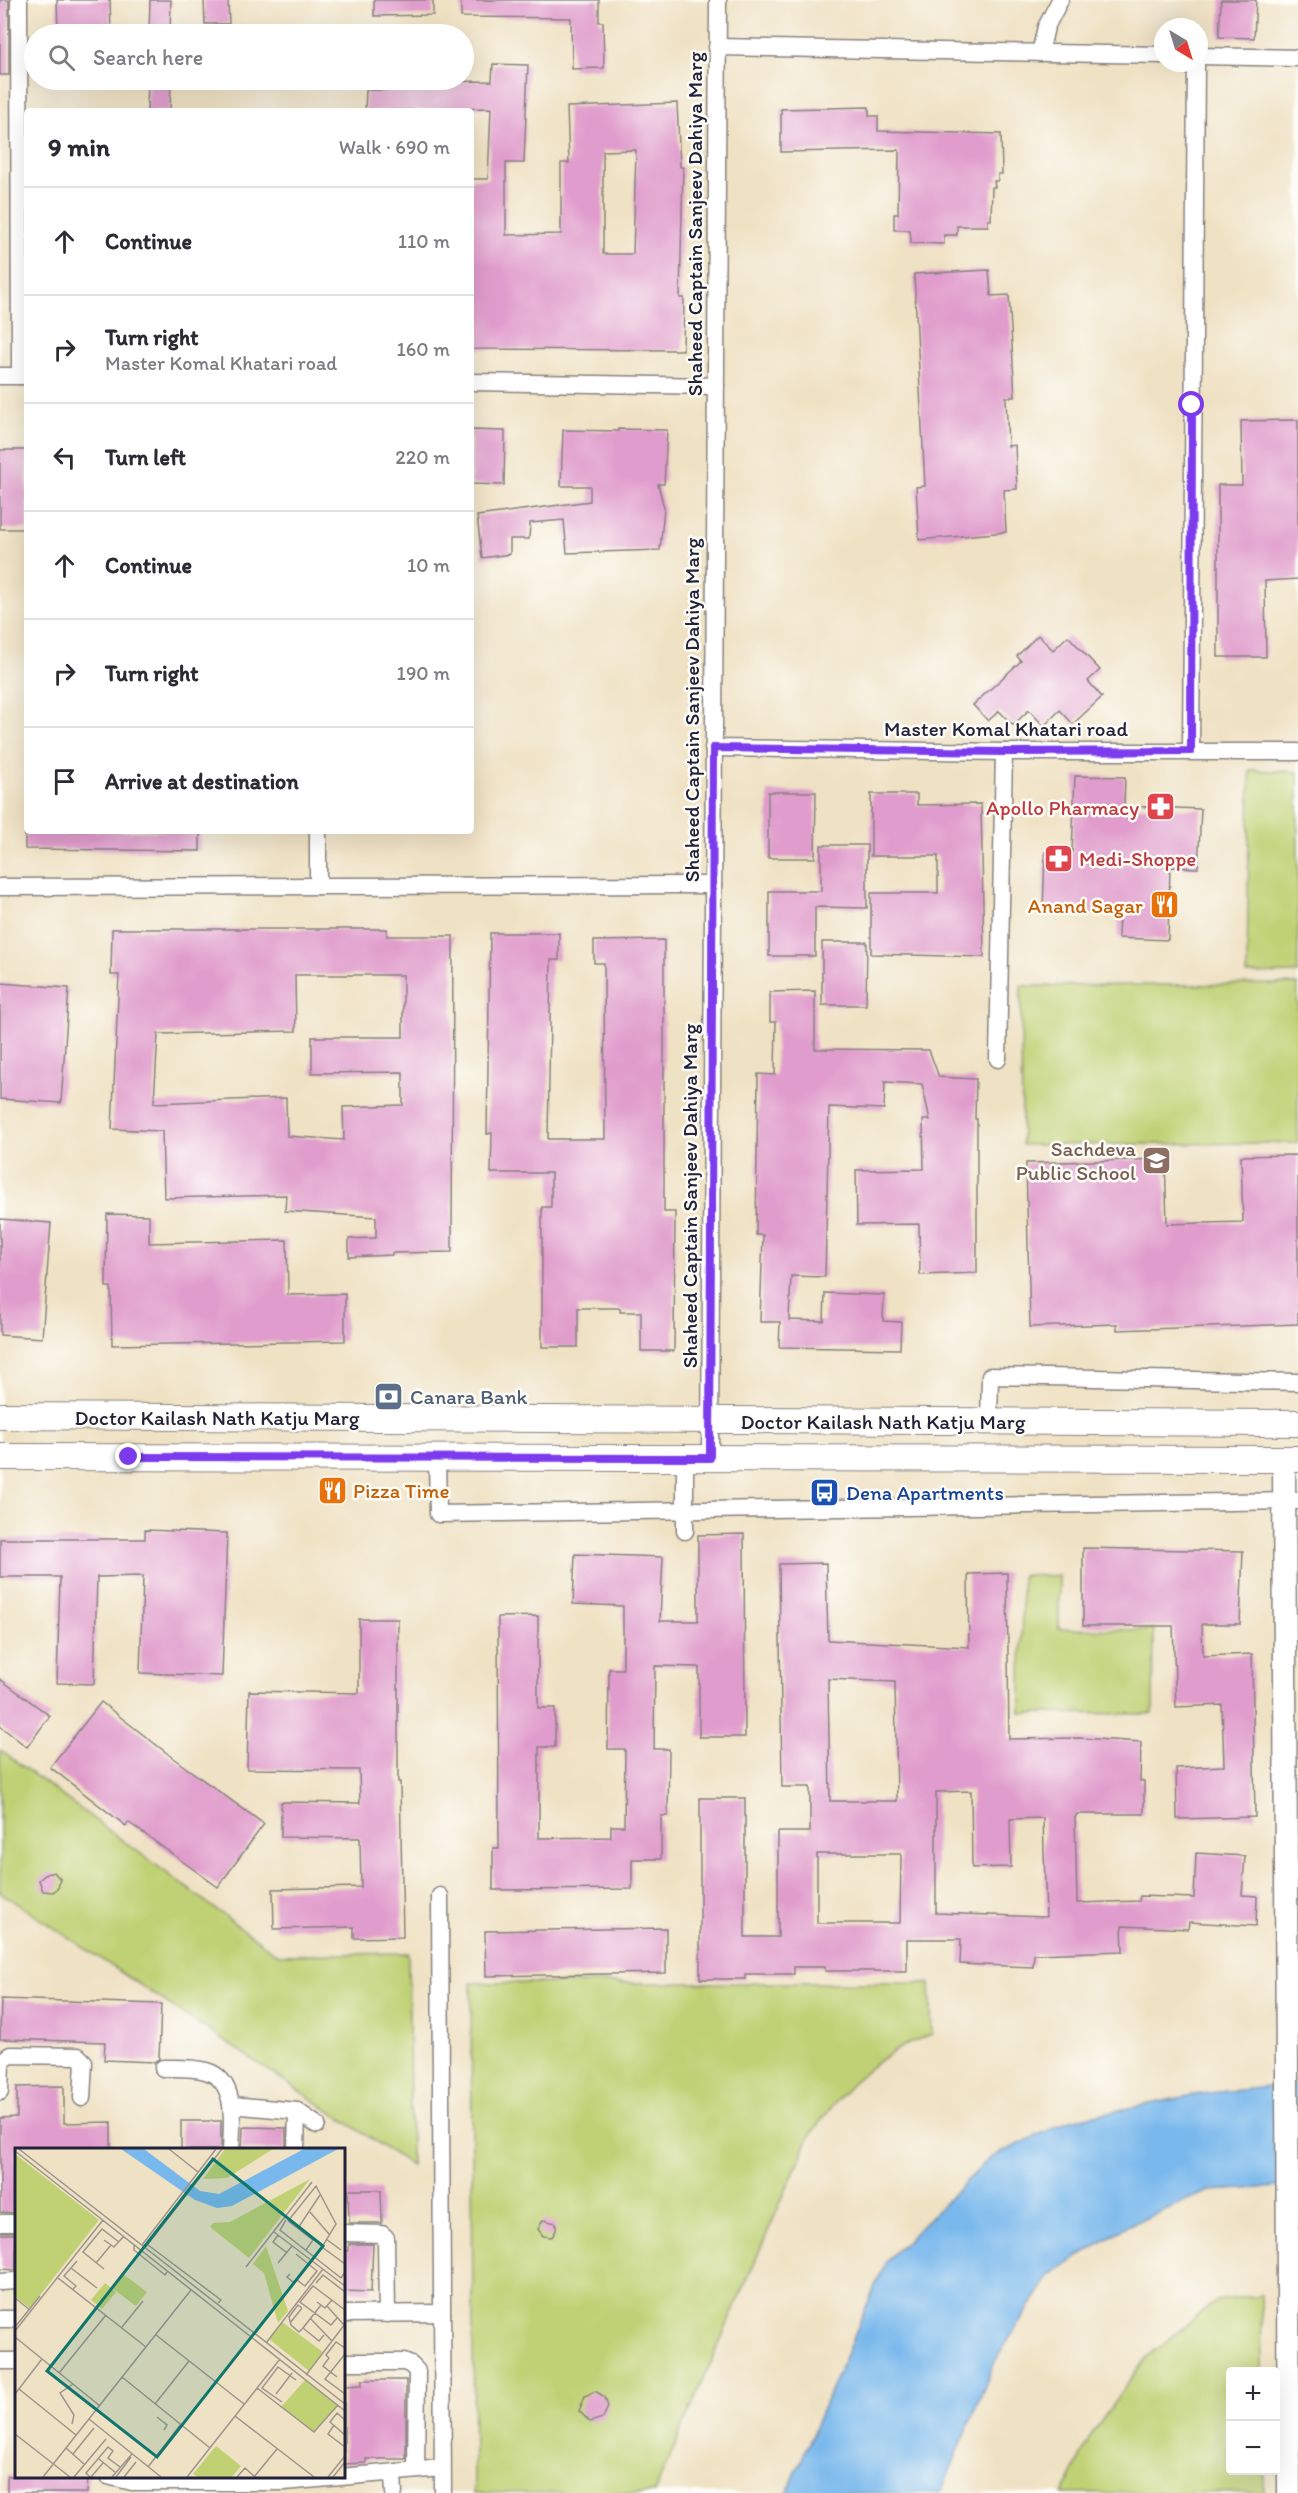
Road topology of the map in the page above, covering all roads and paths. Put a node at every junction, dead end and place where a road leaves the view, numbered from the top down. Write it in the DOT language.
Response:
graph roads {
  1 [pos="19,0"];
  2 [pos="718,0"];
  3 [pos="1060,0"];
  4 [pos="717,47"];
  5 [pos="1040,53"];
  6 [pos="1154,55"];
  7 [pos="1208,56"];
  8 [pos="1298,57"];
  9 [pos="1196,72"];
  10 [pos="0,376"];
  11 [pos="24,376"];
  12 [pos="474,382"];
  13 [pos="716,386"];
  14 [pos="713,748"];
  15 [pos="1191,751"];
  16 [pos="1004,752"];
  17 [pos="1298,752"];
  18 [pos="318,834"];
  19 [pos="713,885"];
  20 [pos="318,886"];
  21 [pos="0,887"];
  22 [pos="998,1059"];
  23 [pos="1298,1382"];
  24 [pos="0,1416"];
  25 [pos="710,1420"];
  26 [pos="990,1422"];
  27 [pos="1298,1423"];
  28 [pos="0,1457"];
  29 [pos="437,1457"];
  30 [pos="697,1458"];
  31 [pos="1291,1459"];
  32 [pos="1291,1501"];
  33 [pos="685,1510"];
  34 [pos="685,1531"];
  35 [pos="440,1896"];
  36 [pos="164,2068"];
  37 [pos="0,2092"];
  38 [pos="82,2098"];
  39 [pos="232,2105"];
  40 [pos="297,2111"];
  41 [pos="317,2125"];
  42 [pos="231,2148"];
  43 [pos="296,2148"];
  44 [pos="345,2233"];
  45 [pos="15,2281"];
  46 [pos="0,2282"];
  47 [pos="441,2313"];
  48 [pos="345,2314"];
  49 [pos="387,2314"];
  50 [pos="1293,2321"];
  51 [pos="345,2362"];
  52 [pos="442,2468"];
  53 [pos="416,2470"];
  54 [pos="393,2474"];
  55 [pos="112,2478"];
  56 [pos="132,2488"];
  57 [pos="284,2488"];
  58 [pos="394,2493"];
  59 [pos="442,2493"];
  60 [pos="1289,2493"];
  1 -- 11 [label="street"];
  2 -- 4 [label="street, Shaheed Captain Sanjeev Dahiya Marg"];
  3 -- 5 [label="street"];
  4 -- 5 [label="street"];
  4 -- 13 [label="street, Shaheed Captain Sanjeev Dahiya Marg"];
  5 -- 6 [label="street"];
  7 -- 8 [label="street"];
  9 -- 15 [label="street"];
  10 -- 11 [label="street"];
  12 -- 13 [label="street"];
  13 -- 14 [label="street, Shaheed Captain Sanjeev Dahiya Marg"];
  14 -- 16 [label="street, Master Komal Khatari road"];
  14 -- 19 [label="street, Shaheed Captain Sanjeev Dahiya Marg"];
  15 -- 16 [label="street, Master Komal Khatari road"];
  15 -- 17 [label="street, Master Komal Khatari road"];
  16 -- 22 [label="street"];
  18 -- 20 [label="street"];
  19 -- 20 [label="street"];
  19 -- 25 [label="street, Shaheed Captain Sanjeev Dahiya Marg"];
  20 -- 21 [label="street"];
  23 -- 26 [label="street"];
  24 -- 25 [label="main road, Doctor Kailash Nath Katju Marg"];
  25 -- 26 [label="main road, Doctor Kailash Nath Katju Marg"];
  25 -- 30 [label="street, Shaheed Captain Sanjeev Dahiya Marg"];
  26 -- 27 [label="main road, Doctor Kailash Nath Katju Marg"];
  28 -- 29 [label="main road, Doctor Kailash Nath Katju Marg"];
  29 -- 30 [label="main road, Doctor Kailash Nath Katju Marg"];
  29 -- 33 [label="street"];
  30 -- 31 [label="main road, Doctor Kailash Nath Katju Marg"];
  30 -- 33 [label="street, Shaheed Captain Sanjeev Dahiya Marg"];
  31 -- 32 [label="street"];
  32 -- 33 [label="street"];
  32 -- 50 [label="street"];
  33 -- 34 [label="street, Shaheed Captain Sanjeev Dahiya Marg"];
  35 -- 47 [label="street"];
  36 -- 39 [label="street"];
  37 -- 38 [label="street"];
  39 -- 40 [label="street"];
  39 -- 42 [label="street"];
  40 -- 41 [label="street"];
  40 -- 43 [label="street"];
  44 -- 49 [label="street"];
  45 -- 46 [label="street"];
  47 -- 49 [label="street"];
  47 -- 52 [label="street"];
  48 -- 49 [label="street"];
  50 -- 60 [label="street"];
  51 -- 53 [label="street"];
  52 -- 53 [label="street"];
  52 -- 59 [label="street"];
  53 -- 54 [label="street"];
  54 -- 57 [label="street"];
  54 -- 58 [label="street"];
  55 -- 56 [label="street"];
  56 -- 57 [label="street"];
}
